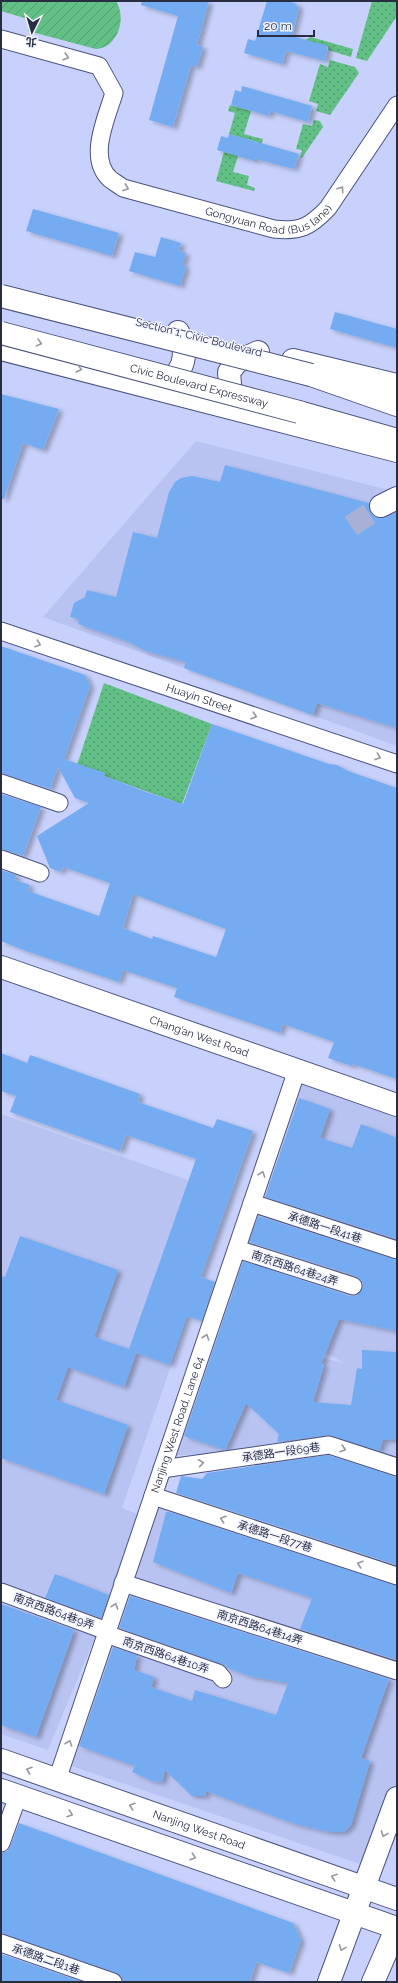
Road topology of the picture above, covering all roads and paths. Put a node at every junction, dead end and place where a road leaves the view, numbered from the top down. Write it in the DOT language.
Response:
graph roads {
  1 [pos="1,39"];
  2 [pos="397,105"];
  3 [pos="1,286"];
  4 [pos="1,296"];
  5 [pos="178,332"];
  6 [pos="1,333"];
  7 [pos="1,349"];
  8 [pos="258,352"];
  9 [pos="311,375"];
  10 [pos="397,385"];
  11 [pos="158,388"];
  12 [pos="397,394"];
  13 [pos="397,405"];
  14 [pos="237,409"];
  15 [pos="299,412"];
  16 [pos="397,428"];
  17 [pos="397,440"];
  18 [pos="397,451"];
  19 [pos="1,631"];
  20 [pos="397,764"];
  21 [pos="1,783"];
  22 [pos="59,803"];
  23 [pos="1,859"];
  24 [pos="40,873"];
  25 [pos="1,967"];
  26 [pos="297,1070"];
  27 [pos="397,1105"];
  28 [pos="252,1203"];
  29 [pos="237,1249"];
  30 [pos="397,1250"];
  31 [pos="353,1286"];
  32 [pos="397,1467"];
  33 [pos="162,1469"];
  34 [pos="153,1496"];
  35 [pos="397,1576"];
  36 [pos="123,1583"];
  37 [pos="1,1592"];
  38 [pos="107,1632"];
  39 [pos="397,1671"];
  40 [pos="223,1679"];
  41 [pos="1,1760"];
  42 [pos="57,1780"];
  43 [pos="10,1793"];
  44 [pos="397,1798"];
  45 [pos="1,1843"];
  46 [pos="365,1888"];
  47 [pos="397,1899"];
  48 [pos="356,1914"];
  49 [pos="397,1927"];
  50 [pos="1,1943"];
  51 [pos="113,1982"];
  52 [pos="329,1982"];
  53 [pos="373,1982"];
  1 -- 2 [label="street, Gongyuan Road (Bus lane), one-way"];
  3 -- 5 [label="main road, Section 1, Civic Boulevard"];
  4 -- 9 [label="main road, bridge"];
  5 -- 8 [label="main road, Section 1, Civic Boulevard"];
  5 -- 11 [label="main road"];
  6 -- 15 [label="main road, Civic Boulevard Expressway, one-way, bridge"];
  7 -- 11 [label="main road, one-way"];
  8 -- 10 [label="main road, Section 1, Civic Boulevard"];
  8 -- 14 [label="main road"];
  9 -- 12 [label="main road"];
  9 -- 13 [label="main road"];
  11 -- 14 [label="main road"];
  14 -- 18 [label="main road"];
  15 -- 16 [label="main road"];
  15 -- 17 [label="main road, Civic Boulevard Expressway"];
  19 -- 20 [label="street, Huayin Street, one-way"];
  21 -- 22 [label="street"];
  23 -- 24 [label="street"];
  25 -- 26 [label="main road, Chang’an West Road"];
  26 -- 27 [label="main road, Chang’an West Road"];
  28 -- 26 [label="street, Nanjing West Road, Lane 64, one-way"];
  28 -- 29 [label="street, Nanjing West Road, Lane 64"];
  28 -- 30 [label="street, 承德路一段41巷"];
  29 -- 31 [label="street, 南京西路64巷24弄"];
  33 -- 29 [label="street, Nanjing West Road, Lane 64, one-way"];
  33 -- 32 [label="street, 承德路一段69巷, one-way"];
  33 -- 34 [label="street, Nanjing West Road, Lane 64"];
  35 -- 34 [label="street, 承德路一段77巷, one-way"];
  34 -- 36 [label="street, Nanjing West Road, Lane 64"];
  38 -- 36 [label="street, Nanjing West Road, Lane 64, one-way"];
  36 -- 39 [label="street, 南京西路64巷14弄"];
  37 -- 38 [label="street, 南京西路64巷9弄"];
  38 -- 40 [label="street, 南京西路64巷10弄"];
  42 -- 38 [label="street, Nanjing West Road, Lane 64, one-way"];
  42 -- 41 [label="main road, Nanjing West Road, one-way"];
  46 -- 42 [label="main road, Nanjing West Road, one-way"];
  43 -- 45 [label="street"];
  43 -- 48 [label="main road, one-way"];
  44 -- 46 [label="main road, one-way"];
  46 -- 47 [label="main road, Nanjing West Road"];
  46 -- 48 [label="main road"];
  48 -- 49 [label="main road"];
  48 -- 52 [label="main road, one-way"];
  49 -- 53 [label="main road"];
  50 -- 51 [label="street, 承德路二段1巷"];
}
